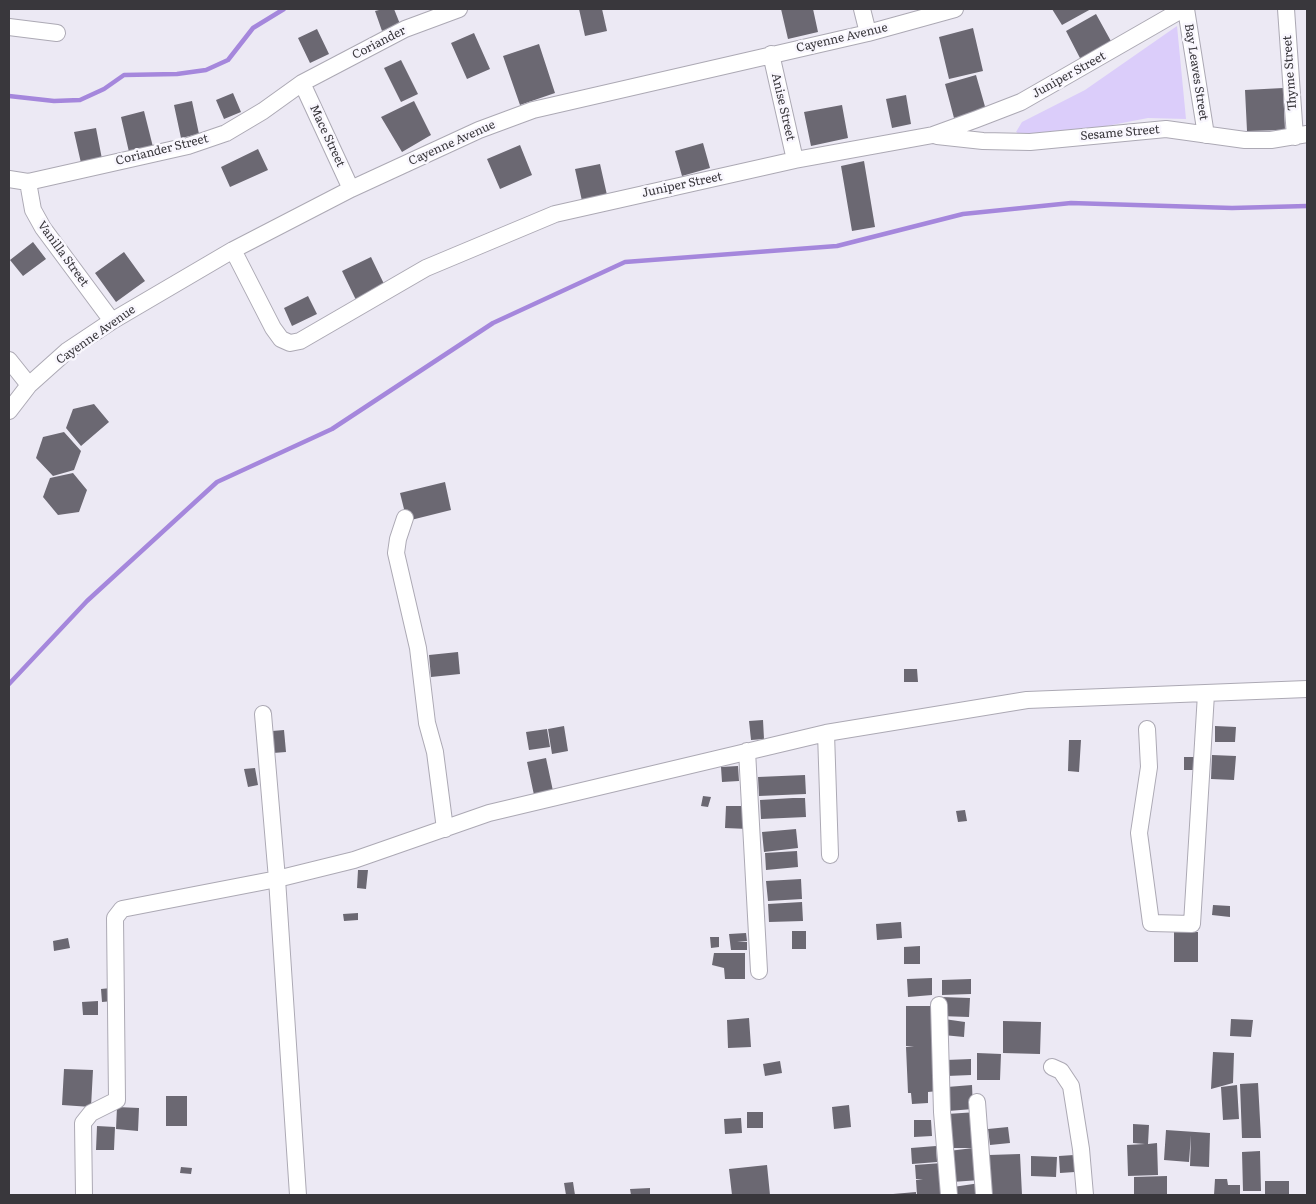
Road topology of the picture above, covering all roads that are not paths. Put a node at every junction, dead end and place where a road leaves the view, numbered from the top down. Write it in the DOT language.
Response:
graph roads {
  1 [pos="459,9"];
  2 [pos="862,9"];
  3 [pos="955,9"];
  4 [pos="1185,9"];
  5 [pos="1286,9"];
  6 [pos="9,27"];
  7 [pos="57,33"];
  8 [pos="868,33"];
  9 [pos="771,54"];
  10 [pos="302,83"];
  11 [pos="932,135"];
  12 [pos="1206,135"];
  13 [pos="1301,136"];
  14 [pos="795,160"];
  15 [pos="9,179"];
  16 [pos="28,182"];
  17 [pos="351,189"];
  18 [pos="233,250"];
  19 [pos="112,321"];
  20 [pos="9,360"];
  21 [pos="29,386"];
  22 [pos="9,411"];
  23 [pos="405,518"];
  24 [pos="1307,689"];
  25 [pos="1206,694"];
  26 [pos="263,714"];
  27 [pos="1147,728"];
  28 [pos="826,734"];
  29 [pos="747,751"];
  30 [pos="445,829"];
  31 [pos="830,855"];
  32 [pos="277,879"];
  33 [pos="760,971"];
  34 [pos="939,1005"];
  35 [pos="1052,1067"];
  36 [pos="977,1102"];
  37 [pos="84,1195"];
  38 [pos="298,1195"];
  39 [pos="949,1195"];
  40 [pos="984,1195"];
  41 [pos="1085,1195"];
  1 -- 10 [label="street, Coriander"];
  2 -- 8 [label="street"];
  3 -- 8 [label="street, Cayenne Avenue"];
  4 -- 11 [label="street, Juniper Street"];
  4 -- 12 [label="street, Bay Leaves Street"];
  5 -- 13 [label="street, Thyme Street"];
  6 -- 7 [label="street"];
  8 -- 9 [label="street, Cayenne Avenue"];
  9 -- 14 [label="street, Anise Street"];
  9 -- 17 [label="street, Cayenne Avenue"];
  10 -- 16 [label="street, Coriander Street"];
  10 -- 17 [label="street, Mace Street"];
  11 -- 12 [label="street, Sesame Street"];
  11 -- 14 [label="street, Juniper Street"];
  12 -- 13 [label="street, Sesame Street"];
  14 -- 18 [label="street, Juniper Street"];
  15 -- 16 [label="street, Coriander Street"];
  16 -- 19 [label="street, Vanilla Street"];
  17 -- 18 [label="street, Cayenne Avenue"];
  18 -- 19 [label="street, Cayenne Avenue"];
  19 -- 21 [label="street, Cayenne Avenue"];
  20 -- 21 [label="street"];
  21 -- 22 [label="street, Cayenne Avenue"];
  23 -- 30 [label="street"];
  24 -- 25 [label="street"];
  25 -- 27 [label="street"];
  25 -- 28 [label="street"];
  26 -- 32 [label="street"];
  28 -- 29 [label="street"];
  28 -- 31 [label="street"];
  29 -- 30 [label="street"];
  29 -- 33 [label="street"];
  30 -- 32 [label="street"];
  32 -- 37 [label="street"];
  32 -- 38 [label="street"];
  34 -- 39 [label="street"];
  35 -- 41 [label="street"];
  36 -- 40 [label="street"];
}
